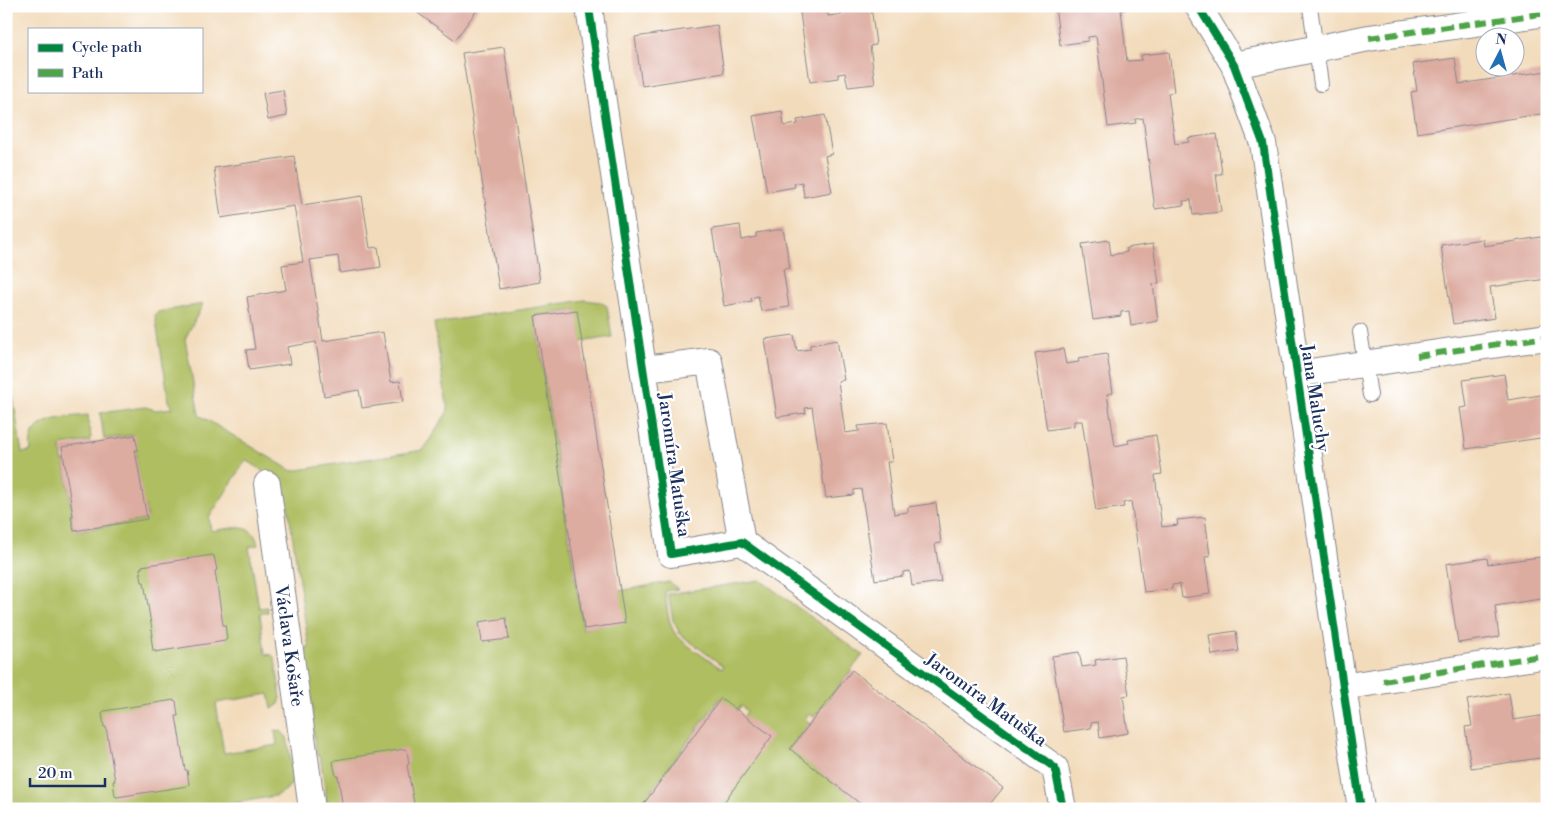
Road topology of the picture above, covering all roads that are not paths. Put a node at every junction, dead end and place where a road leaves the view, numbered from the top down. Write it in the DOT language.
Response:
graph roads {
  1 [pos="1198,6"];
  2 [pos="591,7"];
  3 [pos="1310,7"];
  4 [pos="1547,13"];
  5 [pos="1316,48"];
  6 [pos="1234,65"];
  7 [pos="1321,84"];
  8 [pos="1360,332"];
  9 [pos="1547,336"];
  10 [pos="1365,363"];
  11 [pos="645,369"];
  12 [pos="1296,374"];
  13 [pos="1370,396"];
  14 [pos="267,484"];
  15 [pos="742,542"];
  16 [pos="1547,655"];
  17 [pos="1342,687"];
  18 [pos="312,809"];
  19 [pos="1062,809"];
  20 [pos="1361,809"];
  1 -- 6 [label="street, Jana Maluchy"];
  2 -- 11 [label="street, Jaromíra Matuška"];
  3 -- 5 [label="lane"];
  4 -- 5 [label="street"];
  5 -- 6 [label="street"];
  5 -- 7 [label="lane"];
  6 -- 12 [label="street, Jana Maluchy"];
  8 -- 10 [label="lane"];
  9 -- 10 [label="street"];
  10 -- 12 [label="street"];
  10 -- 13 [label="lane"];
  11 -- 15 [label="street"];
  11 -- 15 [label="street, Jaromíra Matuška"];
  12 -- 17 [label="street, Jana Maluchy"];
  14 -- 18 [label="street, Václava Košaře"];
  15 -- 19 [label="street, Jaromíra Matuška"];
  16 -- 17 [label="street"];
  17 -- 20 [label="street, Jana Maluchy"];
}
